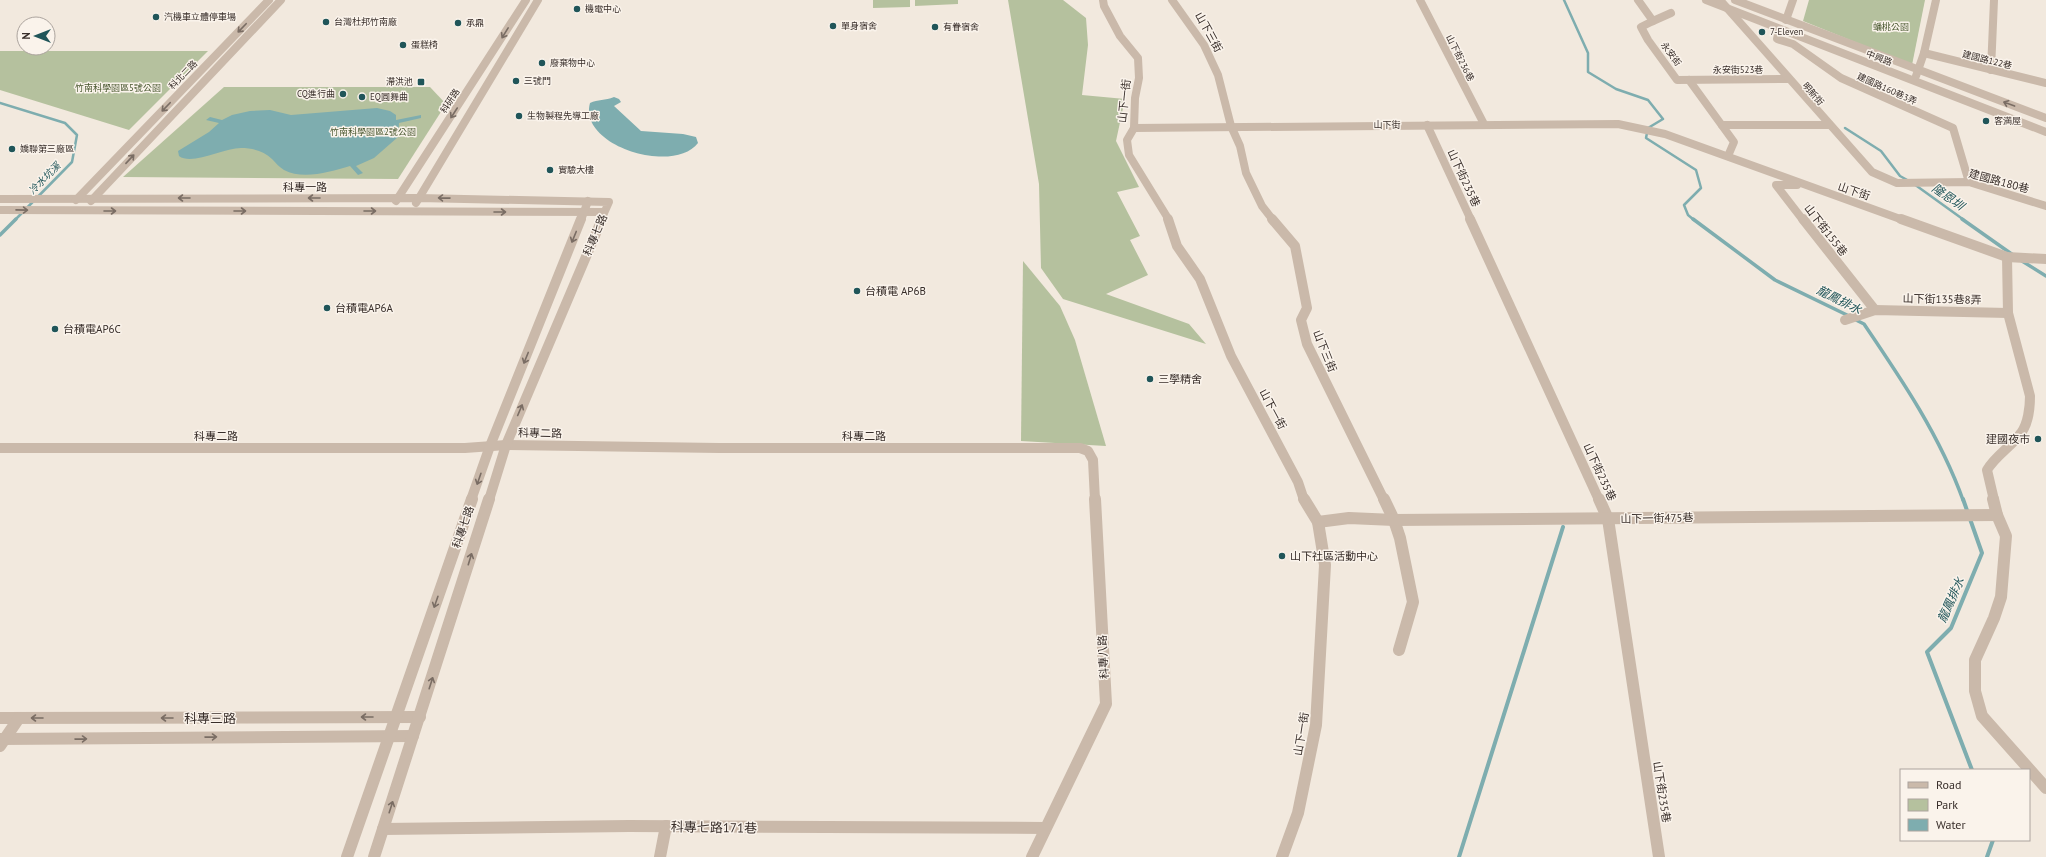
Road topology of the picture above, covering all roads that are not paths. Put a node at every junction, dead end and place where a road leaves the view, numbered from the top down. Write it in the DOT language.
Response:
graph roads {
  1 [pos="269,0"];
  2 [pos="281,0"];
  3 [pos="526,0"];
  4 [pos="538,0"];
  5 [pos="1103,0"];
  6 [pos="1172,0"];
  7 [pos="1182,0"];
  8 [pos="1420,0"];
  9 [pos="1638,0"];
  10 [pos="1706,0"];
  11 [pos="1735,0"];
  12 [pos="1793,0"];
  13 [pos="1936,0"];
  14 [pos="1994,0"];
  15 [pos="1722,3"];
  16 [pos="1671,13"];
  17 [pos="1186,20"];
  18 [pos="1786,20"];
  19 [pos="1654,21"];
  20 [pos="1779,29"];
  21 [pos="1777,39"];
  22 [pos="1762,49"];
  23 [pos="1924,53"];
  24 [pos="1991,70"];
  25 [pos="1917,74"];
  26 [pos="1788,79"];
  27 [pos="1689,80"];
  28 [pos="2046,83"];
  29 [pos="2046,118"];
  30 [pos="1484,124"];
  31 [pos="1427,125"];
  32 [pos="1722,125"];
  33 [pos="1828,125"];
  34 [pos="1231,126"];
  35 [pos="2046,126"];
  36 [pos="1134,128"];
  37 [pos="2046,132"];
  38 [pos="1728,156"];
  39 [pos="1969,182"];
  40 [pos="1897,183"];
  41 [pos="1803,184"];
  42 [pos="77,198"];
  43 [pos="94,198"];
  44 [pos="398,198"];
  45 [pos="419,198"];
  46 [pos="0,199"];
  47 [pos="588,201"];
  48 [pos="609,202"];
  49 [pos="2046,206"];
  50 [pos="0,210"];
  51 [pos="65,210"];
  52 [pos="81,210"];
  53 [pos="390,211"];
  54 [pos="411,211"];
  55 [pos="584,212"];
  56 [pos="604,212"];
  57 [pos="2013,257"];
  58 [pos="2046,259"];
  59 [pos="1875,310"];
  60 [pos="2008,313"];
  61 [pos="1846,319"];
  62 [pos="506,444"];
  63 [pos="490,446"];
  64 [pos="0,448"];
  65 [pos="1080,448"];
  66 [pos="1991,515"];
  67 [pos="1608,519"];
  68 [pos="1394,520"];
  69 [pos="1318,522"];
  70 [pos="1399,650"];
  71 [pos="396,717"];
  72 [pos="420,717"];
  73 [pos="0,718"];
  74 [pos="19,718"];
  75 [pos="389,736"];
  76 [pos="413,736"];
  77 [pos="2,741"];
  78 [pos="2029,769"];
  79 [pos="2030,770"];
  80 [pos="2046,788"];
  81 [pos="666,826"];
  82 [pos="1045,828"];
  83 [pos="383,829"];
  84 [pos="348,857"];
  85 [pos="374,857"];
  86 [pos="660,857"];
  87 [pos="1032,857"];
  88 [pos="1282,857"];
  89 [pos="1659,857"];
  1 -- 42 [label="street, 科北二路, one-way"];
  43 -- 2 [label="street, 科北二路, one-way"];
  3 -- 44 [label="street, 科研路, one-way"];
  4 -- 45 [label="street"];
  5 -- 36 [label="street, 山下一街"];
  6 -- 17 [label="street"];
  7 -- 17 [label="street, 山下三街"];
  8 -- 30 [label="street, 山下街236巷"];
  9 -- 19 [label="street"];
  10 -- 15 [label="street, 中興路"];
  11 -- 18 [label="street"];
  12 -- 18 [label="street"];
  13 -- 23 [label="street"];
  14 -- 24 [label="street"];
  15 -- 20 [label="street, 中興路"];
  15 -- 22 [label="street, 明新街"];
  15 -- 25 [label="street, 中興路"];
  16 -- 19 [label="street"];
  17 -- 34 [label="street, 山下三街"];
  18 -- 25 [label="street"];
  19 -- 27 [label="street, 永安街"];
  20 -- 21 [label="street"];
  20 -- 37 [label="street, 中興路"];
  21 -- 22 [label="street"];
  21 -- 39 [label="street, 建國路160巷3弄"];
  22 -- 26 [label="street, 明新街"];
  23 -- 24 [label="street, 建國路122巷"];
  23 -- 25 [label="street"];
  24 -- 28 [label="street, 建國路122巷"];
  29 -- 25 [label="street, one-way"];
  25 -- 35 [label="street, 中興路"];
  26 -- 27 [label="street, 永安街523巷"];
  26 -- 33 [label="street, 明新街"];
  27 -- 32 [label="street"];
  30 -- 31 [label="street, 山下街"];
  30 -- 38 [label="street, 山下街"];
  31 -- 34 [label="street, 山下街"];
  31 -- 67 [label="street, 山下街235巷"];
  32 -- 33 [label="street"];
  32 -- 38 [label="street"];
  33 -- 40 [label="street, 明新街"];
  34 -- 36 [label="street, 山下街"];
  34 -- 68 [label="street, 山下三街"];
  36 -- 69 [label="street, 山下一街"];
  38 -- 41 [label="street, 山下街"];
  39 -- 40 [label="street, 建國路180巷"];
  39 -- 49 [label="street, 建國路180巷"];
  41 -- 57 [label="street, 山下街"];
  41 -- 59 [label="street, 山下街155巷"];
  42 -- 43 [label="street, 科專一路"];
  42 -- 46 [label="street, 科專一路"];
  42 -- 51 [label="street, 科北二路"];
  44 -- 43 [label="street, 科專一路, one-way"];
  43 -- 52 [label="street, 科北二路"];
  44 -- 45 [label="street, 科專一路"];
  44 -- 53 [label="street, 科研路"];
  47 -- 45 [label="street, 科專一路, one-way"];
  45 -- 54 [label="street"];
  47 -- 48 [label="street, 科專一路"];
  47 -- 55 [label="street, 科專七路"];
  48 -- 56 [label="street, 科專七路"];
  50 -- 51 [label="street, one-way"];
  51 -- 52 [label="street"];
  52 -- 53 [label="street, one-way"];
  53 -- 54 [label="street"];
  54 -- 55 [label="street, one-way"];
  55 -- 56 [label="street"];
  55 -- 63 [label="street, 科專七路, one-way"];
  62 -- 56 [label="street, 科專七路, one-way"];
  57 -- 58 [label="street, 山下街"];
  57 -- 60 [label="street"];
  59 -- 60 [label="street, 山下街135巷8弄"];
  59 -- 61 [label="street, 山下街135巷8弄"];
  60 -- 66 [label="street"];
  62 -- 63 [label="street, 科專二路"];
  62 -- 65 [label="street, 科專二路"];
  72 -- 62 [label="street, 科專七路, one-way"];
  63 -- 64 [label="street, 科專二路"];
  63 -- 71 [label="street, 科專七路, one-way"];
  65 -- 82 [label="street, 科專八路"];
  66 -- 67 [label="street, 山下一街475巷"];
  66 -- 78 [label="street"];
  67 -- 68 [label="street, 山下一街475巷"];
  67 -- 89 [label="street, 山下街235巷"];
  68 -- 69 [label="street, 山下一街475巷"];
  68 -- 70 [label="street, 山下三街"];
  69 -- 88 [label="street, 山下一街"];
  71 -- 72 [label="street, 科專三路"];
  71 -- 74 [label="street, 科專三路, one-way"];
  71 -- 75 [label="street, 科專七路"];
  72 -- 76 [label="street, 科專七路"];
  73 -- 74 [label="street, 科專三路"];
  74 -- 77 [label="street"];
  75 -- 76 [label="street, 科專三路"];
  77 -- 75 [label="street, 科專三路, one-way"];
  75 -- 84 [label="street, 科專七路"];
  83 -- 76 [label="street, 科專七路, one-way"];
  79 -- 80 [label="street"];
  81 -- 82 [label="street, 科專七路171巷"];
  81 -- 83 [label="street, 科專七路171巷"];
  81 -- 86 [label="street"];
  82 -- 87 [label="street, 科專八路"];
  83 -- 85 [label="street, 科專七路"];
}
